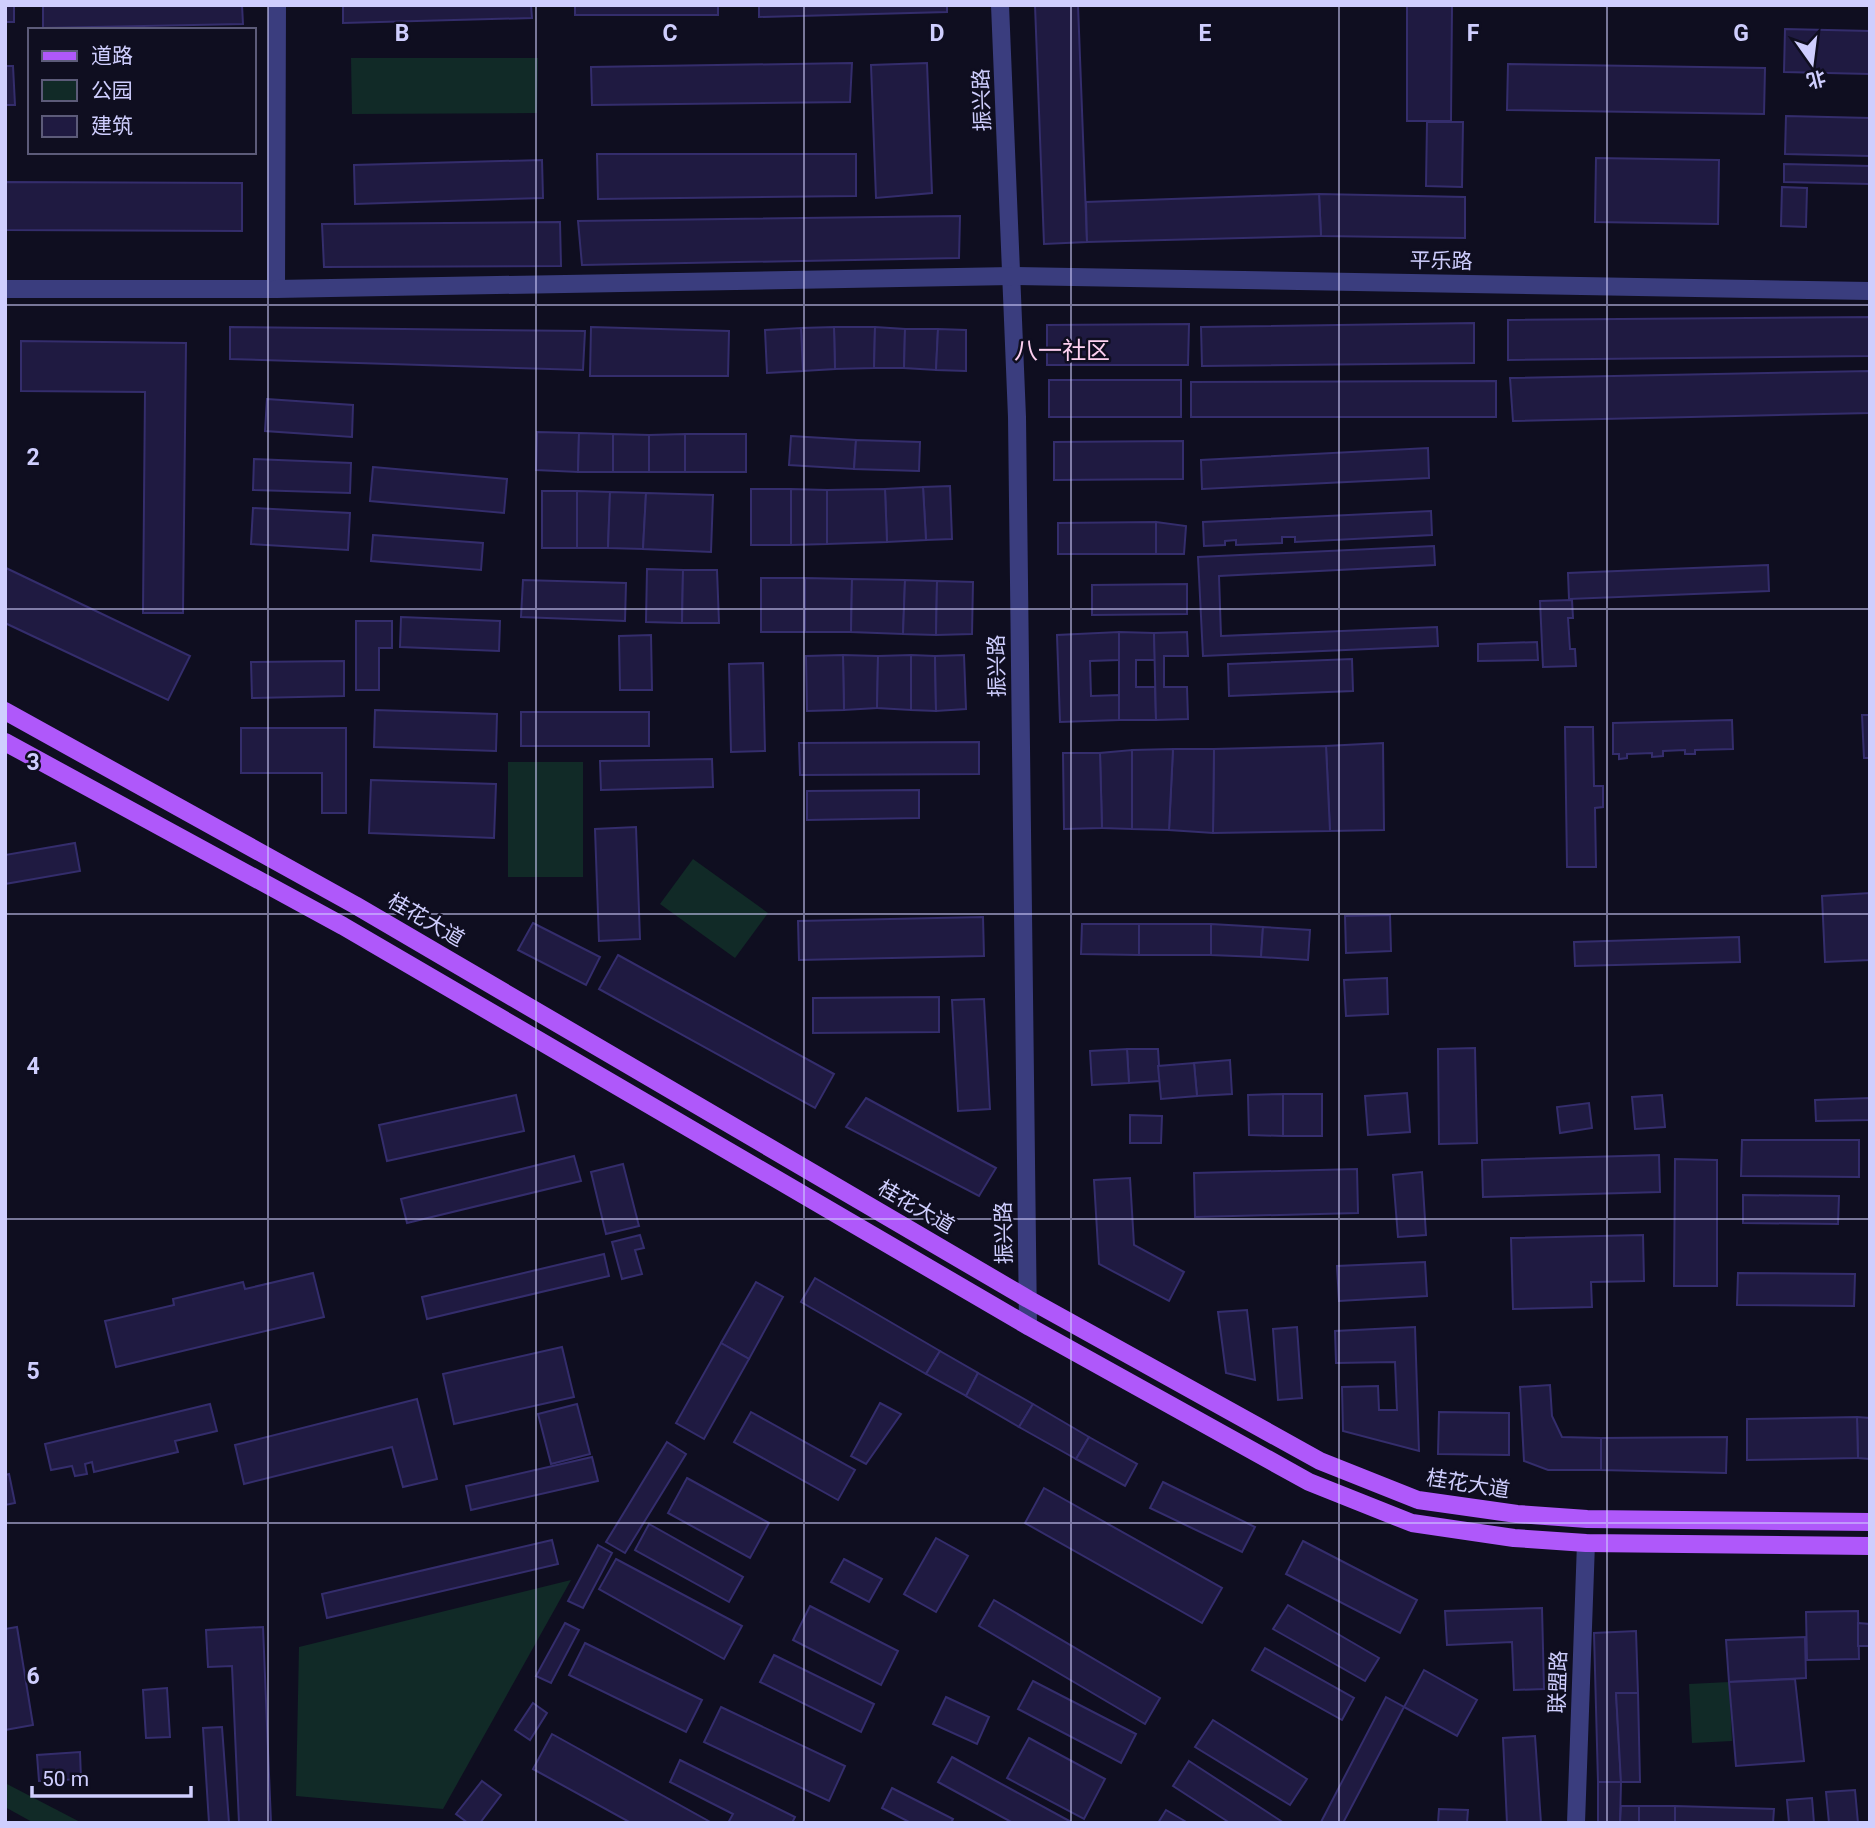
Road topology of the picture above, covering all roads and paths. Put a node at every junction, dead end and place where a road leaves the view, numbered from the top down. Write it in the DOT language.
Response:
graph roads {
  1 [pos="277,5"];
  2 [pos="1000,5"];
  3 [pos="1012,276"];
  4 [pos="5,289"];
  5 [pos="275,289"];
  6 [pos="1870,290"];
  7 [pos="5,711"];
  8 [pos="5,741"];
  9 [pos="1028,1299"];
  10 [pos="1028,1326"];
  11 [pos="1870,1522"];
  12 [pos="1586,1543"];
  13 [pos="1870,1546"];
  14 [pos="1576,1823"];
  1 -- 5 [label="street"];
  2 -- 3 [label="street, 振兴路"];
  3 -- 5 [label="street, 平乐路"];
  3 -- 6 [label="street, 平乐路"];
  3 -- 9 [label="street, 振兴路"];
  4 -- 5 [label="street, 平乐路"];
  7 -- 9 [label="main road, 桂花大道"];
  8 -- 10 [label="main road"];
  9 -- 10 [label="street, 振兴路"];
  9 -- 11 [label="main road, 桂花大道"];
  10 -- 12 [label="main road"];
  12 -- 13 [label="main road"];
  12 -- 14 [label="street, 联盟路"];
}
